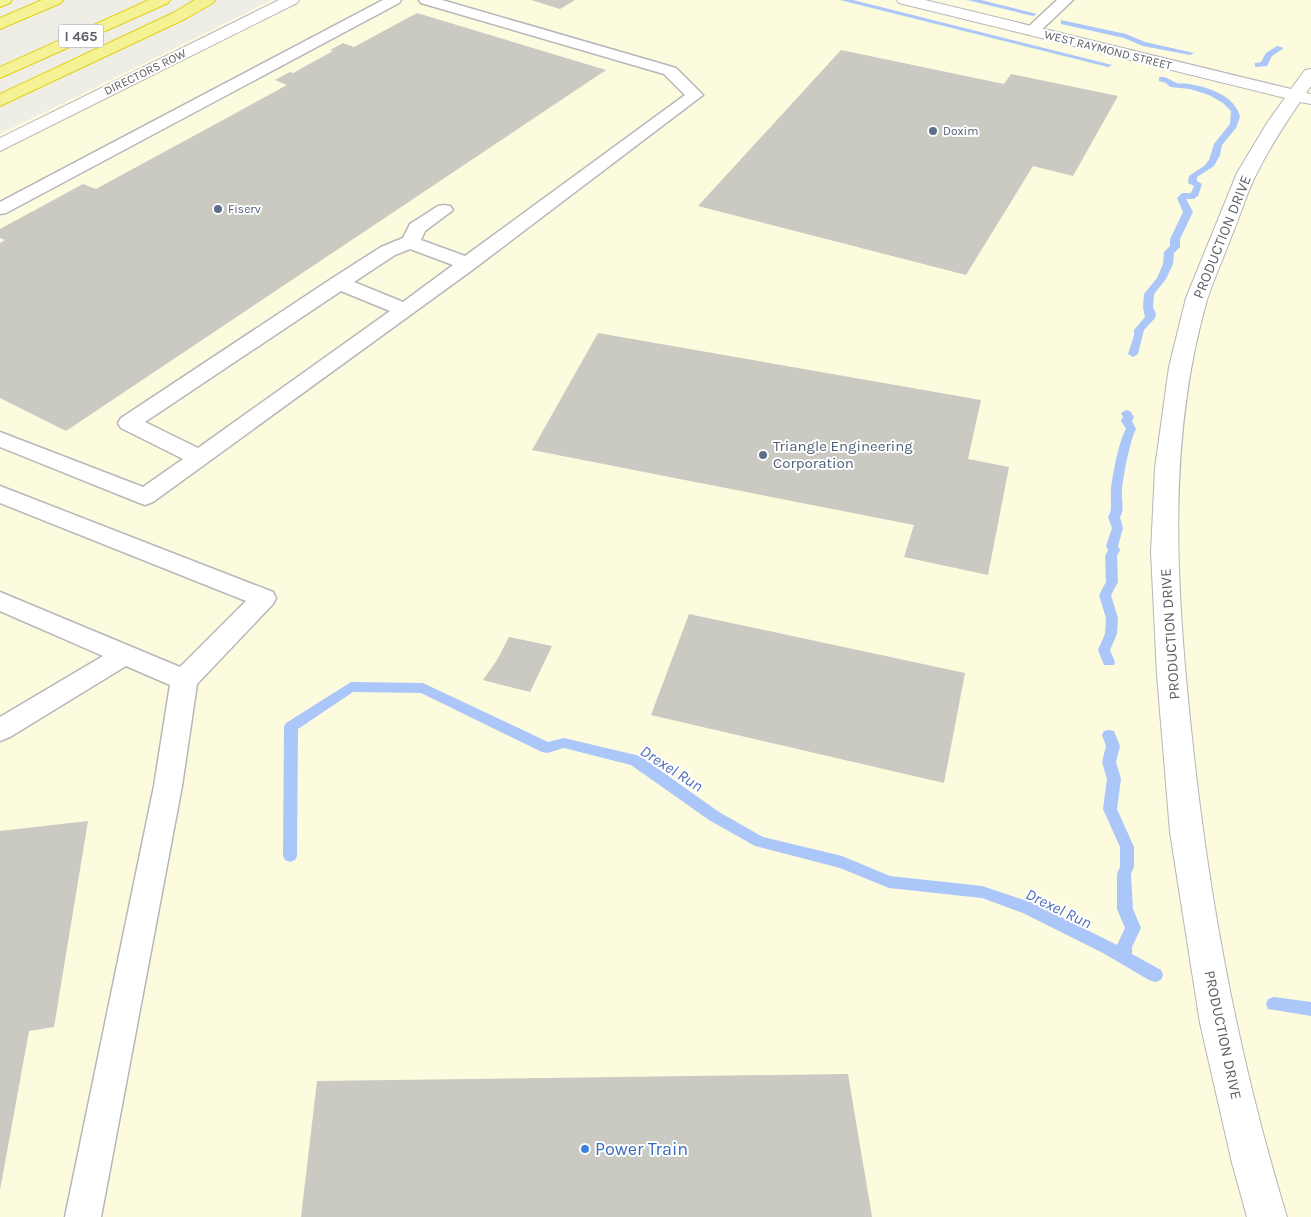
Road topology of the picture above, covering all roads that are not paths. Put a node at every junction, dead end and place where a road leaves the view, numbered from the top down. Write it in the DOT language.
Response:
graph roads {
  1 [pos="4,0"];
  2 [pos="55,0"];
  3 [pos="162,0"];
  4 [pos="207,0"];
  5 [pos="291,0"];
  6 [pos="394,0"];
  7 [pos="426,0"];
  8 [pos="905,0"];
  9 [pos="1066,0"];
  10 [pos="0,2"];
  11 [pos="0,24"];
  12 [pos="1032,31"];
  13 [pos="0,73"];
  14 [pos="1311,74"];
  15 [pos="1303,97"];
  16 [pos="0,101"];
  17 [pos="0,145"];
  18 [pos="0,209"];
  19 [pos="444,210"];
  20 [pos="410,242"];
  21 [pos="468,264"];
  22 [pos="338,283"];
  23 [pos="405,310"];
  24 [pos="0,439"];
  25 [pos="200,458"];
  26 [pos="0,494"];
  27 [pos="0,601"];
  28 [pos="126,654"];
  29 [pos="184,680"];
  30 [pos="0,730"];
  31 [pos="83,1217"];
  32 [pos="1267,1217"];
  1 -- 10 [label="highway"];
  2 -- 11 [label="highway"];
  3 -- 13 [label="highway, I 465"];
  4 -- 16 [label="highway"];
  5 -- 17 [label="street, DIRECTORS ROW"];
  6 -- 18 [label="lane"];
  7 -- 21 [label="lane"];
  8 -- 12 [label="street, WEST RAYMOND STREET"];
  9 -- 12 [label="lane"];
  12 -- 15 [label="street, WEST RAYMOND STREET"];
  14 -- 15 [label="street, PRODUCTION DRIVE"];
  15 -- 32 [label="street, PRODUCTION DRIVE"];
  19 -- 20 [label="lane"];
  20 -- 21 [label="lane"];
  20 -- 22 [label="lane"];
  21 -- 23 [label="lane"];
  22 -- 23 [label="lane"];
  22 -- 25 [label="lane"];
  23 -- 25 [label="lane"];
  24 -- 25 [label="lane"];
  26 -- 29 [label="lane"];
  27 -- 28 [label="lane"];
  28 -- 29 [label="lane"];
  28 -- 30 [label="lane"];
  29 -- 31 [label="lane"];
}
